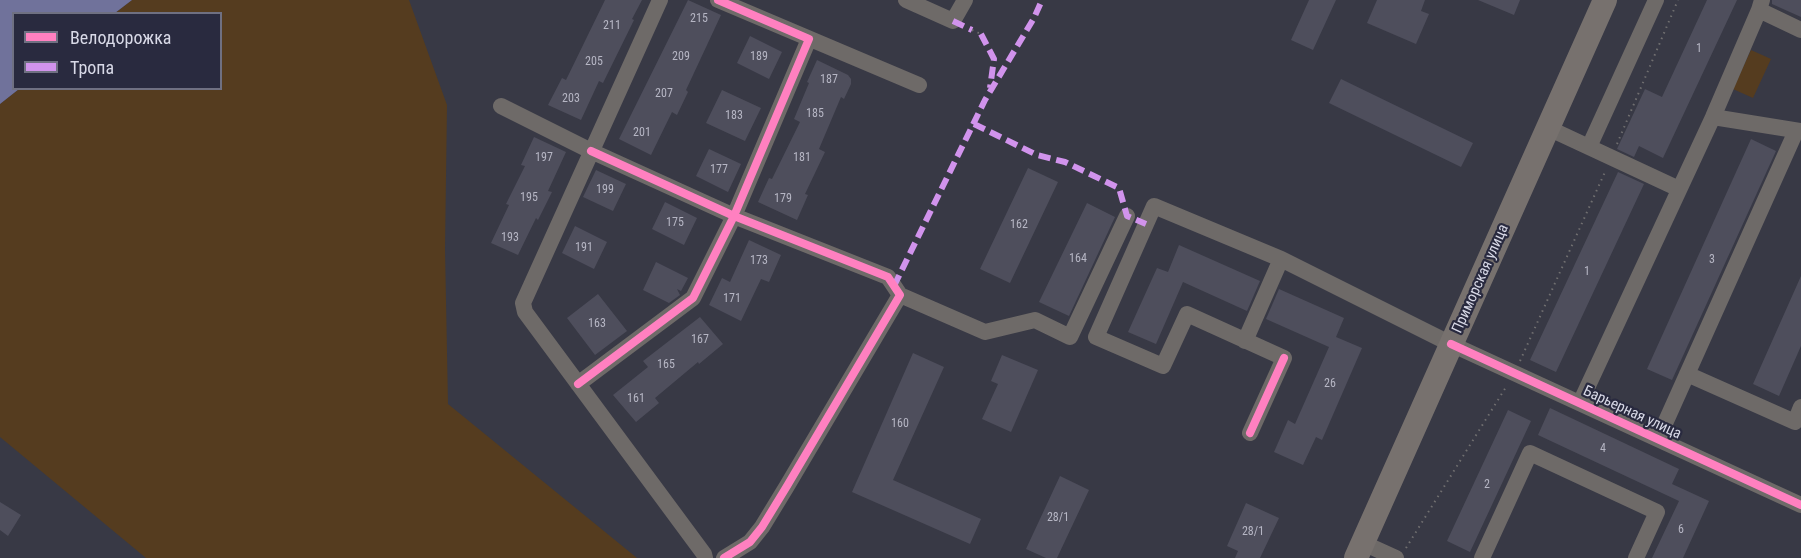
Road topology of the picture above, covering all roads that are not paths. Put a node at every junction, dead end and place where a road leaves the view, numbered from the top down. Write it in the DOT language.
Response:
graph roads {
  1 [pos="660,0"];
  2 [pos="718,0"];
  3 [pos="906,0"];
  4 [pos="964,0"];
  5 [pos="1605,0"];
  6 [pos="1656,0"];
  7 [pos="1761,5"];
  8 [pos="1801,30"];
  9 [pos="808,39"];
  10 [pos="919,86"];
  11 [pos="501,106"];
  12 [pos="1713,117"];
  13 [pos="1548,128"];
  14 [pos="1799,131"];
  15 [pos="1589,147"];
  16 [pos="591,151"];
  17 [pos="1678,189"];
  18 [pos="734,216"];
  19 [pos="1127,216"];
  20 [pos="1281,259"];
  21 [pos="900,295"];
  22 [pos="1245,341"];
  23 [pos="1452,344"];
  24 [pos="1687,374"];
  25 [pos="578,384"];
  26 [pos="1580,403"];
  27 [pos="1801,407"];
  28 [pos="1250,433"];
  29 [pos="1658,439"];
  30 [pos="1801,506"];
  31 [pos="1359,550"];
  32 [pos="1401,553"];
  33 [pos="705,558"];
  34 [pos="724,558"];
  35 [pos="1482,558"];
  36 [pos="1636,558"];
  1 -- 16 [label="street"];
  2 -- 9 [label="street"];
  3 -- 4 [label="street"];
  5 -- 13 [label="highway, Приморская улица"];
  6 -- 15 [label="street"];
  7 -- 8 [label="street"];
  7 -- 12 [label="street"];
  9 -- 10 [label="street"];
  9 -- 18 [label="street"];
  11 -- 16 [label="street"];
  12 -- 14 [label="street"];
  12 -- 17 [label="street"];
  13 -- 15 [label="street"];
  13 -- 23 [label="highway, Приморская улица"];
  14 -- 24 [label="street"];
  15 -- 17 [label="street"];
  16 -- 18 [label="street"];
  16 -- 25 [label="street"];
  17 -- 26 [label="street"];
  18 -- 21 [label="street"];
  18 -- 25 [label="street"];
  19 -- 21 [label="street"];
  20 -- 22 [label="street"];
  20 -- 22 [label="street, Барьерная улица"];
  20 -- 23 [label="street, Барьерная улица"];
  21 -- 34 [label="street"];
  22 -- 28 [label="street"];
  23 -- 26 [label="street, Барьерная улица"];
  23 -- 31 [label="highway, Приморская улица"];
  24 -- 27 [label="street"];
  24 -- 29 [label="street"];
  25 -- 33 [label="street"];
  26 -- 29 [label="street, Барьерная улица"];
  29 -- 30 [label="street, Барьерная улица"];
  31 -- 32 [label="street"];
  35 -- 36 [label="street"];
}
